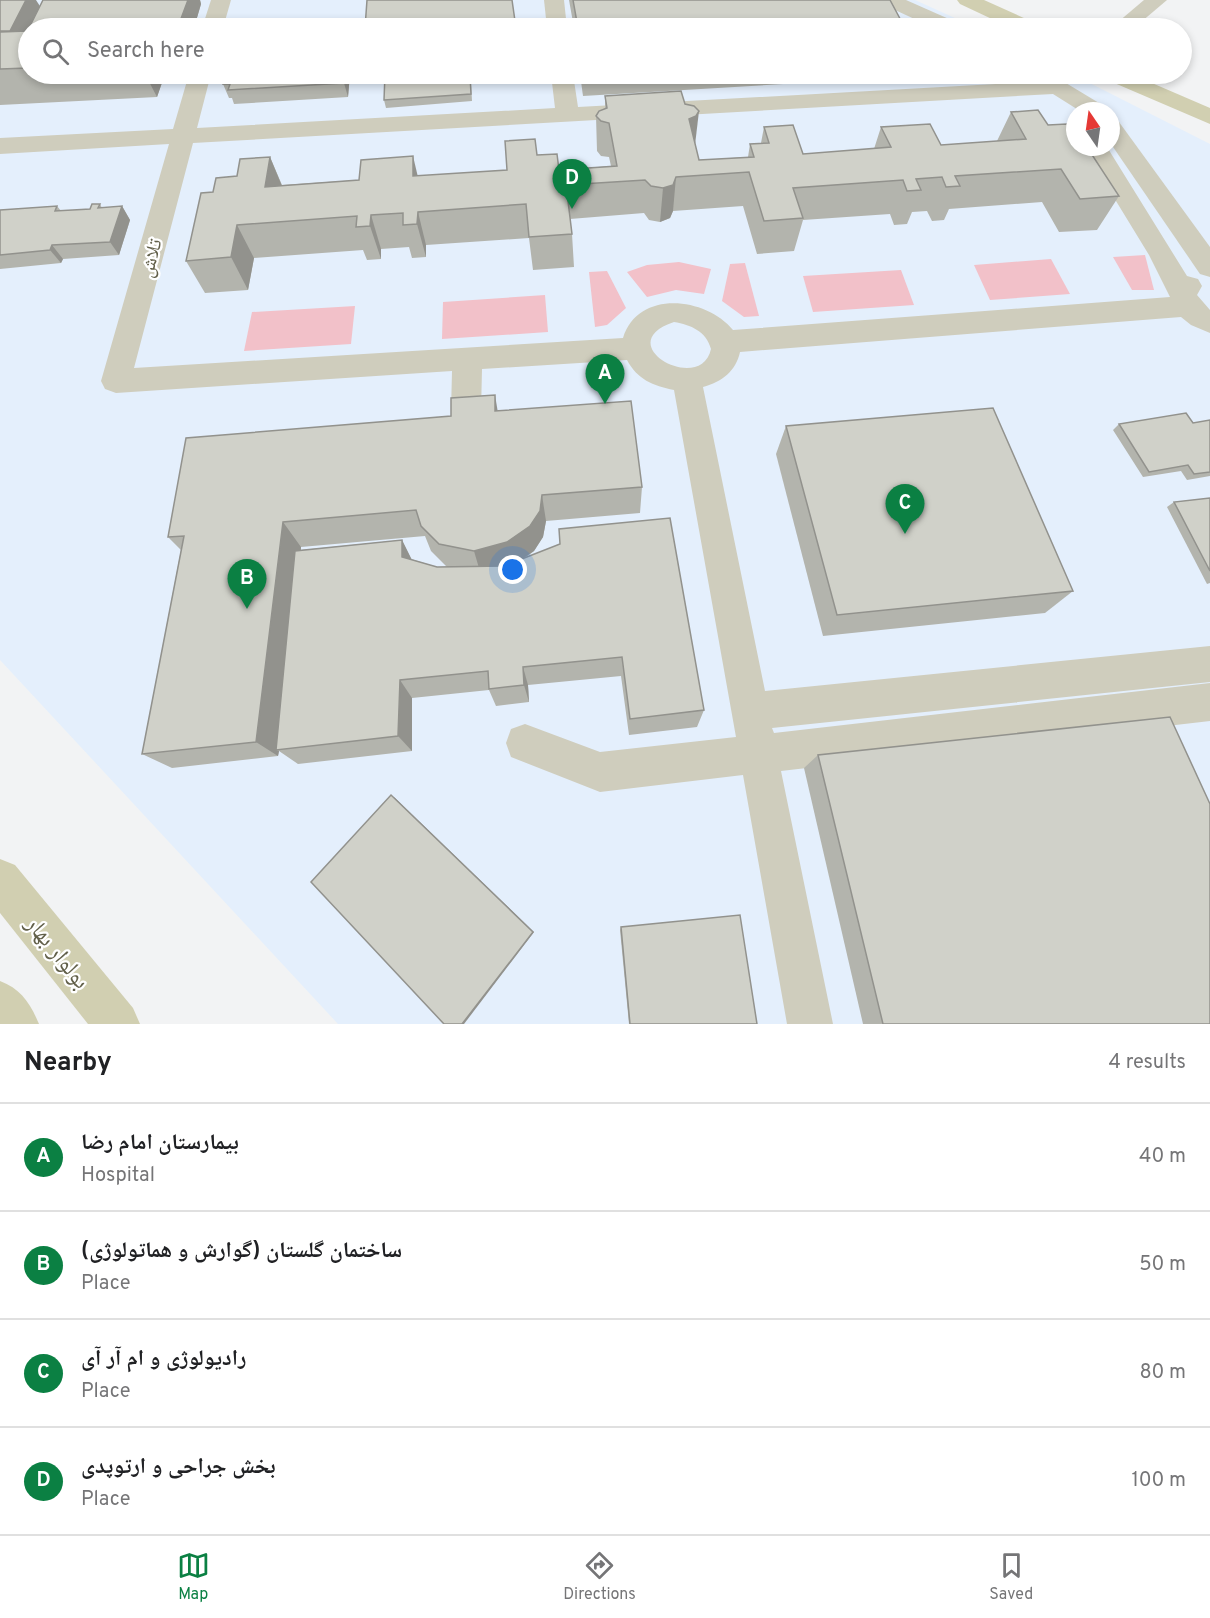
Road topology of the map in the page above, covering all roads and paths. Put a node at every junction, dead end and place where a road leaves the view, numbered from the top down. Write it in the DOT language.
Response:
graph roads {
  1 [pos="221,0"];
  2 [pos="554,0"];
  3 [pos="889,0"];
  4 [pos="968,0"];
  5 [pos="1157,0"];
  6 [pos="216,18"];
  7 [pos="556,18"];
  8 [pos="928,18"];
  9 [pos="1006,18"];
  10 [pos="1134,18"];
  11 [pos="198,84"];
  12 [pos="563,84"];
  13 [pos="1030,84"];
  14 [pos="1046,84"];
  15 [pos="1047,84"];
  16 [pos="1136,84"];
  17 [pos="1159,84"];
  18 [pos="1079,102"];
  19 [pos="1210,105"];
  20 [pos="1066,110"];
  21 [pos="567,115"];
  22 [pos="1210,117"];
  23 [pos="183,136"];
  24 [pos="1120,138"];
  25 [pos="0,146"];
  26 [pos="1101,156"];
  27 [pos="1210,267"];
  28 [pos="1210,283"];
  29 [pos="1194,310"];
  30 [pos="724,342"];
  31 [pos="1210,343"];
  32 [pos="635,348"];
  33 [pos="467,359"];
  34 [pos="687,380"];
  35 [pos="466,412"];
  36 [pos="1210,664"];
  37 [pos="1099,675"];
  38 [pos="1210,702"];
  39 [pos="751,711"];
  40 [pos="1114,713"];
  41 [pos="525,743"];
  42 [pos="759,755"];
  43 [pos="0,880"];
  44 [pos="0,1004"];
  45 [pos="15,1024"];
  46 [pos="117,1024"];
  47 [pos="810,1024"];
  1 -- 6 [label="street"];
  2 -- 7 [label="street"];
  3 -- 8 [label="street"];
  4 -- 9 [label="main road"];
  5 -- 10 [label="street"];
  11 -- 23 [label="street, تلاش"];
  12 -- 21 [label="street"];
  13 -- 21 [label="street"];
  14 -- 20 [label="street"];
  15 -- 18 [label="street"];
  16 -- 22 [label="main road"];
  17 -- 19 [label="main road"];
  21 -- 23 [label="street"];
  23 -- 25 [label="street"];
  23 -- 33 [label="street, تلاش"];
  24 -- 27 [label="street"];
  26 -- 29 [label="street"];
  28 -- 29 [label="street"];
  29 -- 30 [label="street"];
  29 -- 31 [label="street"];
  30 -- 32 [label="street"];
  30 -- 34 [label="street"];
  32 -- 33 [label="street"];
  32 -- 34 [label="street"];
  33 -- 35 [label="street"];
  34 -- 39 [label="street"];
  36 -- 37 [label="street"];
  37 -- 39 [label="street"];
  37 -- 40 [label="street"];
  38 -- 40 [label="street"];
  39 -- 42 [label="street"];
  40 -- 42 [label="street"];
  41 -- 42 [label="street"];
  42 -- 47 [label="street"];
  43 -- 46 [label="main road, بولوار بهار"];
  44 -- 45 [label="main road"];
}
